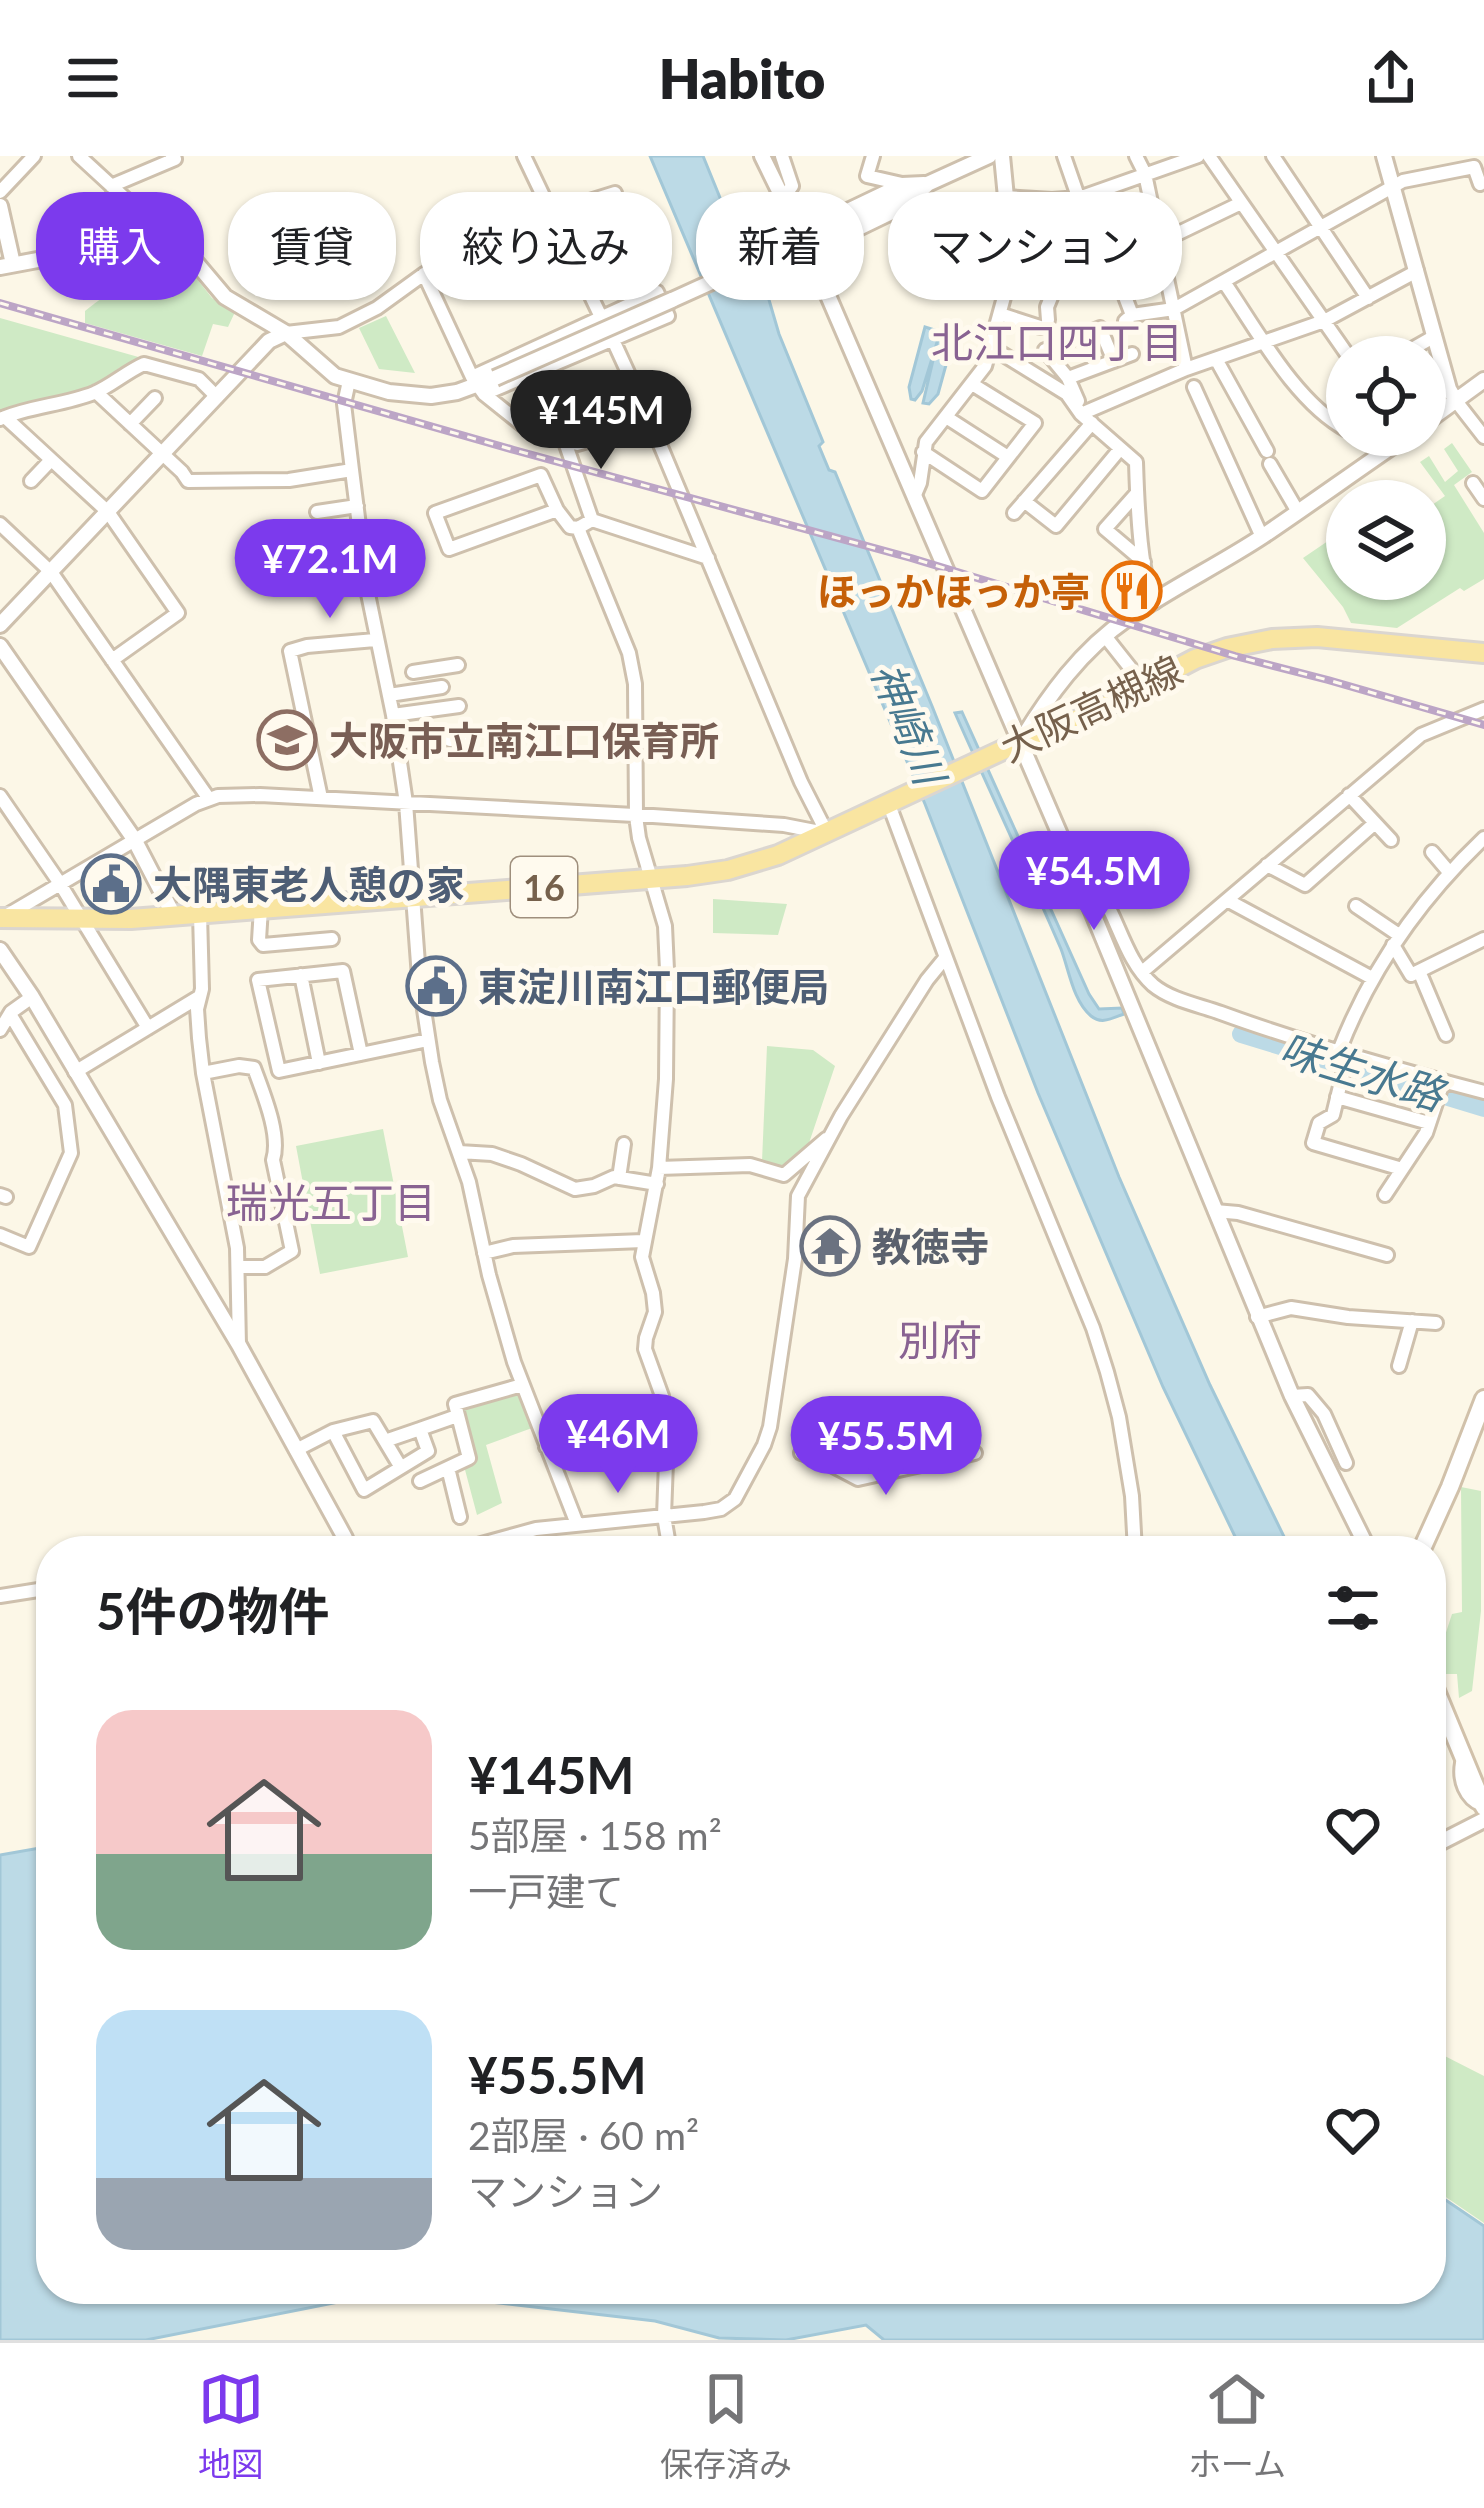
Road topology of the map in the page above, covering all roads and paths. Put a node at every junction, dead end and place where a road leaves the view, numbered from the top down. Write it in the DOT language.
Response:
graph roads {
  1 [pos="34,156"];
  2 [pos="79,156"];
  3 [pos="172,156"];
  4 [pos="524,156"];
  5 [pos="762,156"];
  6 [pos="782,156"];
  7 [pos="872,156"];
  8 [pos="989,156"];
  9 [pos="1002,156"];
  10 [pos="1064,156"];
  11 [pos="1136,156"];
  12 [pos="1198,156"];
  13 [pos="1209,156"];
  14 [pos="1273,156"];
  15 [pos="1384,156"];
  16 [pos="1145,174"];
  17 [pos="931,182"];
  18 [pos="902,184"];
  19 [pos="1480,184"];
  20 [pos="111,186"];
  21 [pos="1394,187"];
  22 [pos="118,192"];
  23 [pos="541,192"];
  24 [pos="780,192"];
  25 [pos="788,192"];
  26 [pos="1006,192"];
  27 [pos="1077,192"];
  28 [pos="1096,192"];
  29 [pos="1149,192"];
  30 [pos="0,193"];
  31 [pos="864,202"];
  32 [pos="1241,203"];
  33 [pos="0,206"];
  34 [pos="864,212"];
  35 [pos="864,226"];
  36 [pos="1320,228"];
  37 [pos="1182,231"];
  38 [pos="1276,254"];
  39 [pos="7,266"];
  40 [pos="1417,271"];
  41 [pos="204,272"];
  42 [pos="420,277"];
  43 [pos="1224,281"];
  44 [pos="696,289"];
  45 [pos="1368,298"];
  46 [pos="437,300"];
  47 [pos="594,300"];
  48 [pos="825,300"];
  49 [pos="1004,300"];
  50 [pos="1050,300"];
  51 [pos="1123,300"];
  52 [pos="1172,300"];
  53 [pos="1174,309"];
  54 [pos="1000,314"];
  55 [pos="602,316"];
  56 [pos="1324,321"];
  57 [pos="286,333"];
  58 [pos="1334,336"];
  59 [pos="1435,336"];
  60 [pos="613,340"];
  61 [pos="1265,342"];
  62 [pos="991,346"];
  63 [pos="1132,354"];
  64 [pos="1216,359"];
  65 [pos="1114,361"];
  66 [pos="1186,369"];
  67 [pos="1068,378"];
  68 [pos="1446,378"];
  69 [pos="1484,380"];
  70 [pos="349,381"];
  71 [pos="972,384"];
  72 [pos="478,385"];
  73 [pos="1194,387"];
  74 [pos="96,392"];
  75 [pos="217,397"];
  76 [pos="155,398"];
  77 [pos="1456,401"];
  78 [pos="1446,408"];
  79 [pos="946,417"];
  80 [pos="1326,417"];
  81 [pos="3,418"];
  82 [pos="1086,418"];
  83 [pos="130,424"];
  84 [pos="651,424"];
  85 [pos="1484,437"];
  86 [pos="565,439"];
  87 [pos="1120,448"];
  88 [pos="923,452"];
  89 [pos="162,454"];
  90 [pos="1377,456"];
  91 [pos="1008,457"];
  92 [pos="51,460"];
  93 [pos="352,470"];
  94 [pos="31,481"];
  95 [pos="1473,483"];
  96 [pos="1137,493"];
  97 [pos="914,497"];
  98 [pos="1484,499"];
  99 [pos="1024,501"];
  100 [pos="357,506"];
  101 [pos="557,510"];
  102 [pos="108,512"];
  103 [pos="317,512"];
  104 [pos="1298,512"];
  105 [pos="1014,513"];
  106 [pos="592,520"];
  107 [pos="0,524"];
  108 [pos="578,527"];
  109 [pos="1262,537"];
  110 [pos="708,558"];
  111 [pos="1145,562"];
  112 [pos="51,572"];
  113 [pos="1155,602"];
  114 [pos="0,625"];
  115 [pos="1105,636"];
  116 [pos="375,640"];
  117 [pos="0,646"];
  118 [pos="1484,653"];
  119 [pos="112,660"];
  120 [pos="458,665"];
  121 [pos="431,669"];
  122 [pos="413,672"];
  123 [pos="1142,685"];
  124 [pos="388,694"];
  125 [pos="446,697"];
  126 [pos="1484,709"];
  127 [pos="393,715"];
  128 [pos="469,737"];
  129 [pos="397,743"];
  130 [pos="1013,746"];
  131 [pos="1349,795"];
  132 [pos="0,796"];
  133 [pos="321,798"];
  134 [pos="209,799"];
  135 [pos="894,801"];
  136 [pos="406,803"];
  137 [pos="636,816"];
  138 [pos="1376,823"];
  139 [pos="826,833"];
  140 [pos="1484,838"];
  141 [pos="134,839"];
  142 [pos="1391,840"];
  143 [pos="1432,852"];
  144 [pos="1073,865"];
  145 [pos="1267,865"];
  146 [pos="1449,872"];
  147 [pos="653,878"];
  148 [pos="59,882"];
  149 [pos="412,898"];
  150 [pos="1227,900"];
  151 [pos="1355,905"];
  152 [pos="261,908"];
  153 [pos="200,914"];
  154 [pos="174,916"];
  155 [pos="1,918"];
  156 [pos="82,920"];
  157 [pos="332,939"];
  158 [pos="1484,939"];
  159 [pos="1396,940"];
  160 [pos="0,950"];
  161 [pos="945,958"];
  162 [pos="1419,971"];
  163 [pos="1142,972"];
  164 [pos="301,975"];
  165 [pos="1372,978"];
  166 [pos="32,997"];
  167 [pos="200,997"];
  168 [pos="7,1010"];
  169 [pos="148,1028"];
  170 [pos="0,1030"];
  171 [pos="1446,1035"];
  172 [pos="428,1040"];
  173 [pos="1343,1052"];
  174 [pos="361,1054"];
  175 [pos="319,1063"];
  176 [pos="75,1072"];
  177 [pos="202,1073"];
  178 [pos="1443,1082"];
  179 [pos="86,1090"];
  180 [pos="1484,1092"];
  181 [pos="1337,1097"];
  182 [pos="64,1103"];
  183 [pos="1430,1123"];
  184 [pos="832,1134"];
  185 [pos="624,1144"];
  186 [pos="459,1152"];
  187 [pos="659,1168"];
  188 [pos="1402,1169"];
  189 [pos="619,1178"];
  190 [pos="657,1184"];
  191 [pos="1385,1195"];
  192 [pos="1215,1211"];
  193 [pos="22,1219"];
  194 [pos="39,1226"];
  195 [pos="0,1235"];
  196 [pos="643,1241"];
  197 [pos="484,1253"];
  198 [pos="1387,1255"];
  199 [pos="239,1267"];
  200 [pos="1257,1316"];
  201 [pos="1412,1321"];
  202 [pos="1436,1323"];
  203 [pos="239,1345"];
  204 [pos="1399,1366"];
  205 [pos="522,1385"];
  206 [pos="1292,1396"];
  207 [pos="1484,1399"];
  208 [pos="458,1416"];
  209 [pos="665,1422"];
  210 [pos="420,1429"];
  211 [pos="333,1431"];
  212 [pos="386,1441"];
  213 [pos="546,1447"];
  214 [pos="296,1450"];
  215 [pos="800,1453"];
  216 [pos="976,1453"];
  217 [pos="1346,1463"];
  218 [pos="400,1466"];
  219 [pos="448,1468"];
  220 [pos="420,1481"];
  221 [pos="454,1512"];
  222 [pos="664,1516"];
  223 [pos="577,1524"];
  224 [pos="344,1536"];
  225 [pos="508,1536"];
  226 [pos="667,1536"];
  227 [pos="1134,1536"];
  228 [pos="1362,1536"];
  229 [pos="1428,1536"];
  230 [pos="36,1590"];
  231 [pos="0,1596"];
  232 [pos="1446,1713"];
  233 [pos="1484,1806"];
  234 [pos="1484,1820"];
  235 [pos="1446,1839"];
  1 -- 30 [label="street"];
  2 -- 20 [label="street"];
  3 -- 20 [label="street"];
  4 -- 23 [label="street"];
  5 -- 24 [label="street"];
  6 -- 25 [label="street"];
  7 -- 18 [label="street"];
  8 -- 17 [label="street"];
  9 -- 26 [label="street"];
  10 -- 27 [label="street"];
  11 -- 16 [label="street"];
  12 -- 16 [label="street"];
  13 -- 32 [label="street"];
  14 -- 36 [label="street"];
  15 -- 21 [label="street"];
  16 -- 28 [label="street"];
  16 -- 29 [label="street"];
  17 -- 18 [label="street"];
  17 -- 34 [label="street"];
  17 -- 35 [label="street"];
  18 -- 31 [label="street"];
  19 -- 21 [label="street"];
  20 -- 22 [label="street"];
  21 -- 36 [label="street"];
  21 -- 40 [label="street"];
  32 -- 37 [label="street"];
  32 -- 38 [label="street"];
  33 -- 39 [label="street"];
  36 -- 38 [label="street"];
  36 -- 45 [label="street"];
  38 -- 43 [label="street"];
  38 -- 56 [label="street"];
  40 -- 45 [label="street"];
  40 -- 59 [label="street"];
  41 -- 57 [label="street"];
  42 -- 57 [label="street"];
  43 -- 53 [label="street"];
  43 -- 61 [label="street"];
  44 -- 72 [label="street, bridge"];
  45 -- 56 [label="street"];
  46 -- 72 [label="street"];
  47 -- 55 [label="street"];
  48 -- 97 [label="street"];
  49 -- 54 [label="street"];
  50 -- 54 [label="street"];
  51 -- 53 [label="street"];
  52 -- 53 [label="street"];
  53 -- 66 [label="street"];
  54 -- 62 [label="street"];
  55 -- 60 [label="street"];
  55 -- 72 [label="street"];
  56 -- 58 [label="street"];
  56 -- 61 [label="street"];
  57 -- 70 [label="street"];
  57 -- 75 [label="street"];
  60 -- 72 [label="street"];
  60 -- 84 [label="street"];
  61 -- 64 [label="street"];
  61 -- 80 [label="street"];
  62 -- 71 [label="street"];
  62 -- 82 [label="street"];
  63 -- 65 [label="street"];
  64 -- 66 [label="street"];
  64 -- 104 [label="street"];
  65 -- 67 [label="street"];
  65 -- 67 [label="street"];
  66 -- 82 [label="street"];
  67 -- 82 [label="street"];
  68 -- 77 [label="street"];
  69 -- 77 [label="street"];
  70 -- 72 [label="street"];
  70 -- 93 [label="street"];
  71 -- 79 [label="street"];
  71 -- 91 [label="street"];
  72 -- 86 [label="street"];
  73 -- 109 [label="street"];
  74 -- 75 [label="street"];
  74 -- 81 [label="street"];
  74 -- 83 [label="street"];
  75 -- 89 [label="street"];
  76 -- 83 [label="street"];
  77 -- 78 [label="street"];
  77 -- 85 [label="street"];
  79 -- 88 [label="street"];
  79 -- 91 [label="street"];
  81 -- 92 [label="street"];
  82 -- 87 [label="street"];
  82 -- 99 [label="street"];
  83 -- 89 [label="street"];
  84 -- 86 [label="street"];
  84 -- 110 [label="street"];
  86 -- 106 [label="street"];
  87 -- 96 [label="street"];
  87 -- 99 [label="street"];
  88 -- 91 [label="street"];
  88 -- 97 [label="street"];
  89 -- 93 [label="street"];
  89 -- 102 [label="street"];
  90 -- 104 [label="street"];
  92 -- 94 [label="street"];
  92 -- 102 [label="street"];
  93 -- 100 [label="street"];
  95 -- 98 [label="street"];
  96 -- 111 [label="street"];
  96 -- 111 [label="street"];
  97 -- 130 [label="street"];
  99 -- 105 [label="street"];
  100 -- 103 [label="street"];
  100 -- 116 [label="street"];
  101 -- 101 [label="street"];
  101 -- 108 [label="street"];
  102 -- 112 [label="street"];
  102 -- 119 [label="street"];
  104 -- 109 [label="street"];
  106 -- 108 [label="street"];
  106 -- 110 [label="street"];
  107 -- 112 [label="street"];
  108 -- 137 [label="street"];
  109 -- 113 [label="street"];
  110 -- 139 [label="street"];
  111 -- 113 [label="street"];
  112 -- 114 [label="street"];
  112 -- 119 [label="street"];
  113 -- 115 [label="street"];
  115 -- 123 [label="street"];
  115 -- 130 [label="street"];
  116 -- 124 [label="street"];
  116 -- 133 [label="street"];
  117 -- 141 [label="street"];
  118 -- 123 [label="main road, 大阪高槻線 / 16"];
  119 -- 134 [label="street"];
  120 -- 121 [label="street"];
  121 -- 122 [label="street"];
  121 -- 125 [label="street"];
  123 -- 130 [label="main road, 大阪高槻線 / 16"];
  124 -- 125 [label="street"];
  124 -- 127 [label="street"];
  125 -- 127 [label="street"];
  126 -- 131 [label="street"];
  127 -- 129 [label="street"];
  128 -- 129 [label="street"];
  129 -- 136 [label="street"];
  130 -- 135 [label="main road, 大阪高槻線 / 16"];
  130 -- 144 [label="street"];
  131 -- 138 [label="street"];
  131 -- 145 [label="street"];
  132 -- 148 [label="street"];
  133 -- 134 [label="street"];
  133 -- 136 [label="street"];
  134 -- 141 [label="street"];
  135 -- 139 [label="main road, 大阪高槻線 / 16"];
  135 -- 161 [label="street"];
  136 -- 137 [label="street"];
  136 -- 149 [label="street"];
  137 -- 139 [label="street"];
  137 -- 147 [label="street"];
  138 -- 142 [label="street"];
  138 -- 145 [label="street"];
  139 -- 147 [label="main road, 大阪高槻線 / 16"];
  140 -- 146 [label="street"];
  141 -- 148 [label="street"];
  141 -- 154 [label="street"];
  143 -- 146 [label="street"];
  144 -- 163 [label="street"];
  144 -- 192 [label="street"];
  145 -- 150 [label="street"];
  146 -- 159 [label="street"];
  147 -- 149 [label="main road, 大阪高槻線 / 16"];
  147 -- 187 [label="street"];
  148 -- 155 [label="street"];
  148 -- 156 [label="street"];
  149 -- 152 [label="main road, 大阪高槻線 / 16"];
  149 -- 172 [label="street"];
  150 -- 163 [label="street"];
  150 -- 165 [label="street"];
  151 -- 159 [label="street"];
  152 -- 153 [label="main road, 大阪高槻線 / 16"];
  152 -- 157 [label="street"];
  153 -- 154 [label="main road, 大阪高槻線 / 16"];
  153 -- 167 [label="street"];
  154 -- 156 [label="main road, 大阪高槻線 / 16"];
  155 -- 156 [label="main road, 大阪高槻線 / 16"];
  156 -- 169 [label="street"];
  158 -- 162 [label="street"];
  159 -- 162 [label="street"];
  159 -- 165 [label="street"];
  160 -- 166 [label="street"];
  161 -- 184 [label="street"];
  161 -- 227 [label="street"];
  162 -- 171 [label="street"];
  163 -- 173 [label="street"];
  164 -- 174 [label="street"];
  164 -- 175 [label="street"];
  164 -- 175 [label="street"];
  165 -- 173 [label="street"];
  166 -- 168 [label="street"];
  166 -- 176 [label="street"];
  167 -- 169 [label="street"];
  167 -- 177 [label="street"];
  168 -- 170 [label="street"];
  168 -- 182 [label="street"];
  169 -- 176 [label="street"];
  172 -- 174 [label="street"];
  172 -- 186 [label="street"];
  173 -- 178 [label="street"];
  173 -- 181 [label="street"];
  174 -- 175 [label="street"];
  176 -- 179 [label="street"];
  177 -- 199 [label="street"];
  177 -- 199 [label="street"];
  178 -- 180 [label="street"];
  178 -- 183 [label="street"];
  179 -- 182 [label="street"];
  179 -- 203 [label="street"];
  181 -- 183 [label="street"];
  181 -- 188 [label="street"];
  182 -- 194 [label="street"];
  183 -- 188 [label="street"];
  184 -- 187 [label="street"];
  184 -- 222 [label="street"];
  185 -- 189 [label="street"];
  186 -- 189 [label="street"];
  186 -- 197 [label="street"];
  187 -- 190 [label="street"];
  188 -- 191 [label="street"];
  189 -- 190 [label="street"];
  190 -- 196 [label="street"];
  192 -- 198 [label="street"];
  192 -- 200 [label="street"];
  193 -- 194 [label="street"];
  194 -- 195 [label="street"];
  196 -- 197 [label="street"];
  196 -- 209 [label="street"];
  197 -- 205 [label="street"];
  199 -- 203 [label="street"];
  200 -- 201 [label="street"];
  200 -- 206 [label="street"];
  201 -- 202 [label="street"];
  201 -- 204 [label="street"];
  203 -- 214 [label="street"];
  205 -- 208 [label="street"];
  205 -- 213 [label="street"];
  206 -- 217 [label="street"];
  206 -- 228 [label="street"];
  207 -- 229 [label="main road"];
  208 -- 210 [label="street"];
  208 -- 219 [label="street"];
  209 -- 213 [label="street"];
  209 -- 222 [label="street"];
  210 -- 212 [label="street"];
  210 -- 218 [label="street"];
  211 -- 212 [label="street"];
  211 -- 214 [label="street"];
  211 -- 218 [label="street"];
  212 -- 218 [label="street"];
  213 -- 223 [label="street"];
  214 -- 224 [label="street"];
  215 -- 216 [label="street"];
  219 -- 220 [label="street"];
  219 -- 221 [label="street"];
  222 -- 223 [label="street"];
  222 -- 226 [label="street"];
  223 -- 225 [label="street"];
  230 -- 231 [label="street"];
  232 -- 233 [label="main road"];
  234 -- 235 [label="street"];
}
